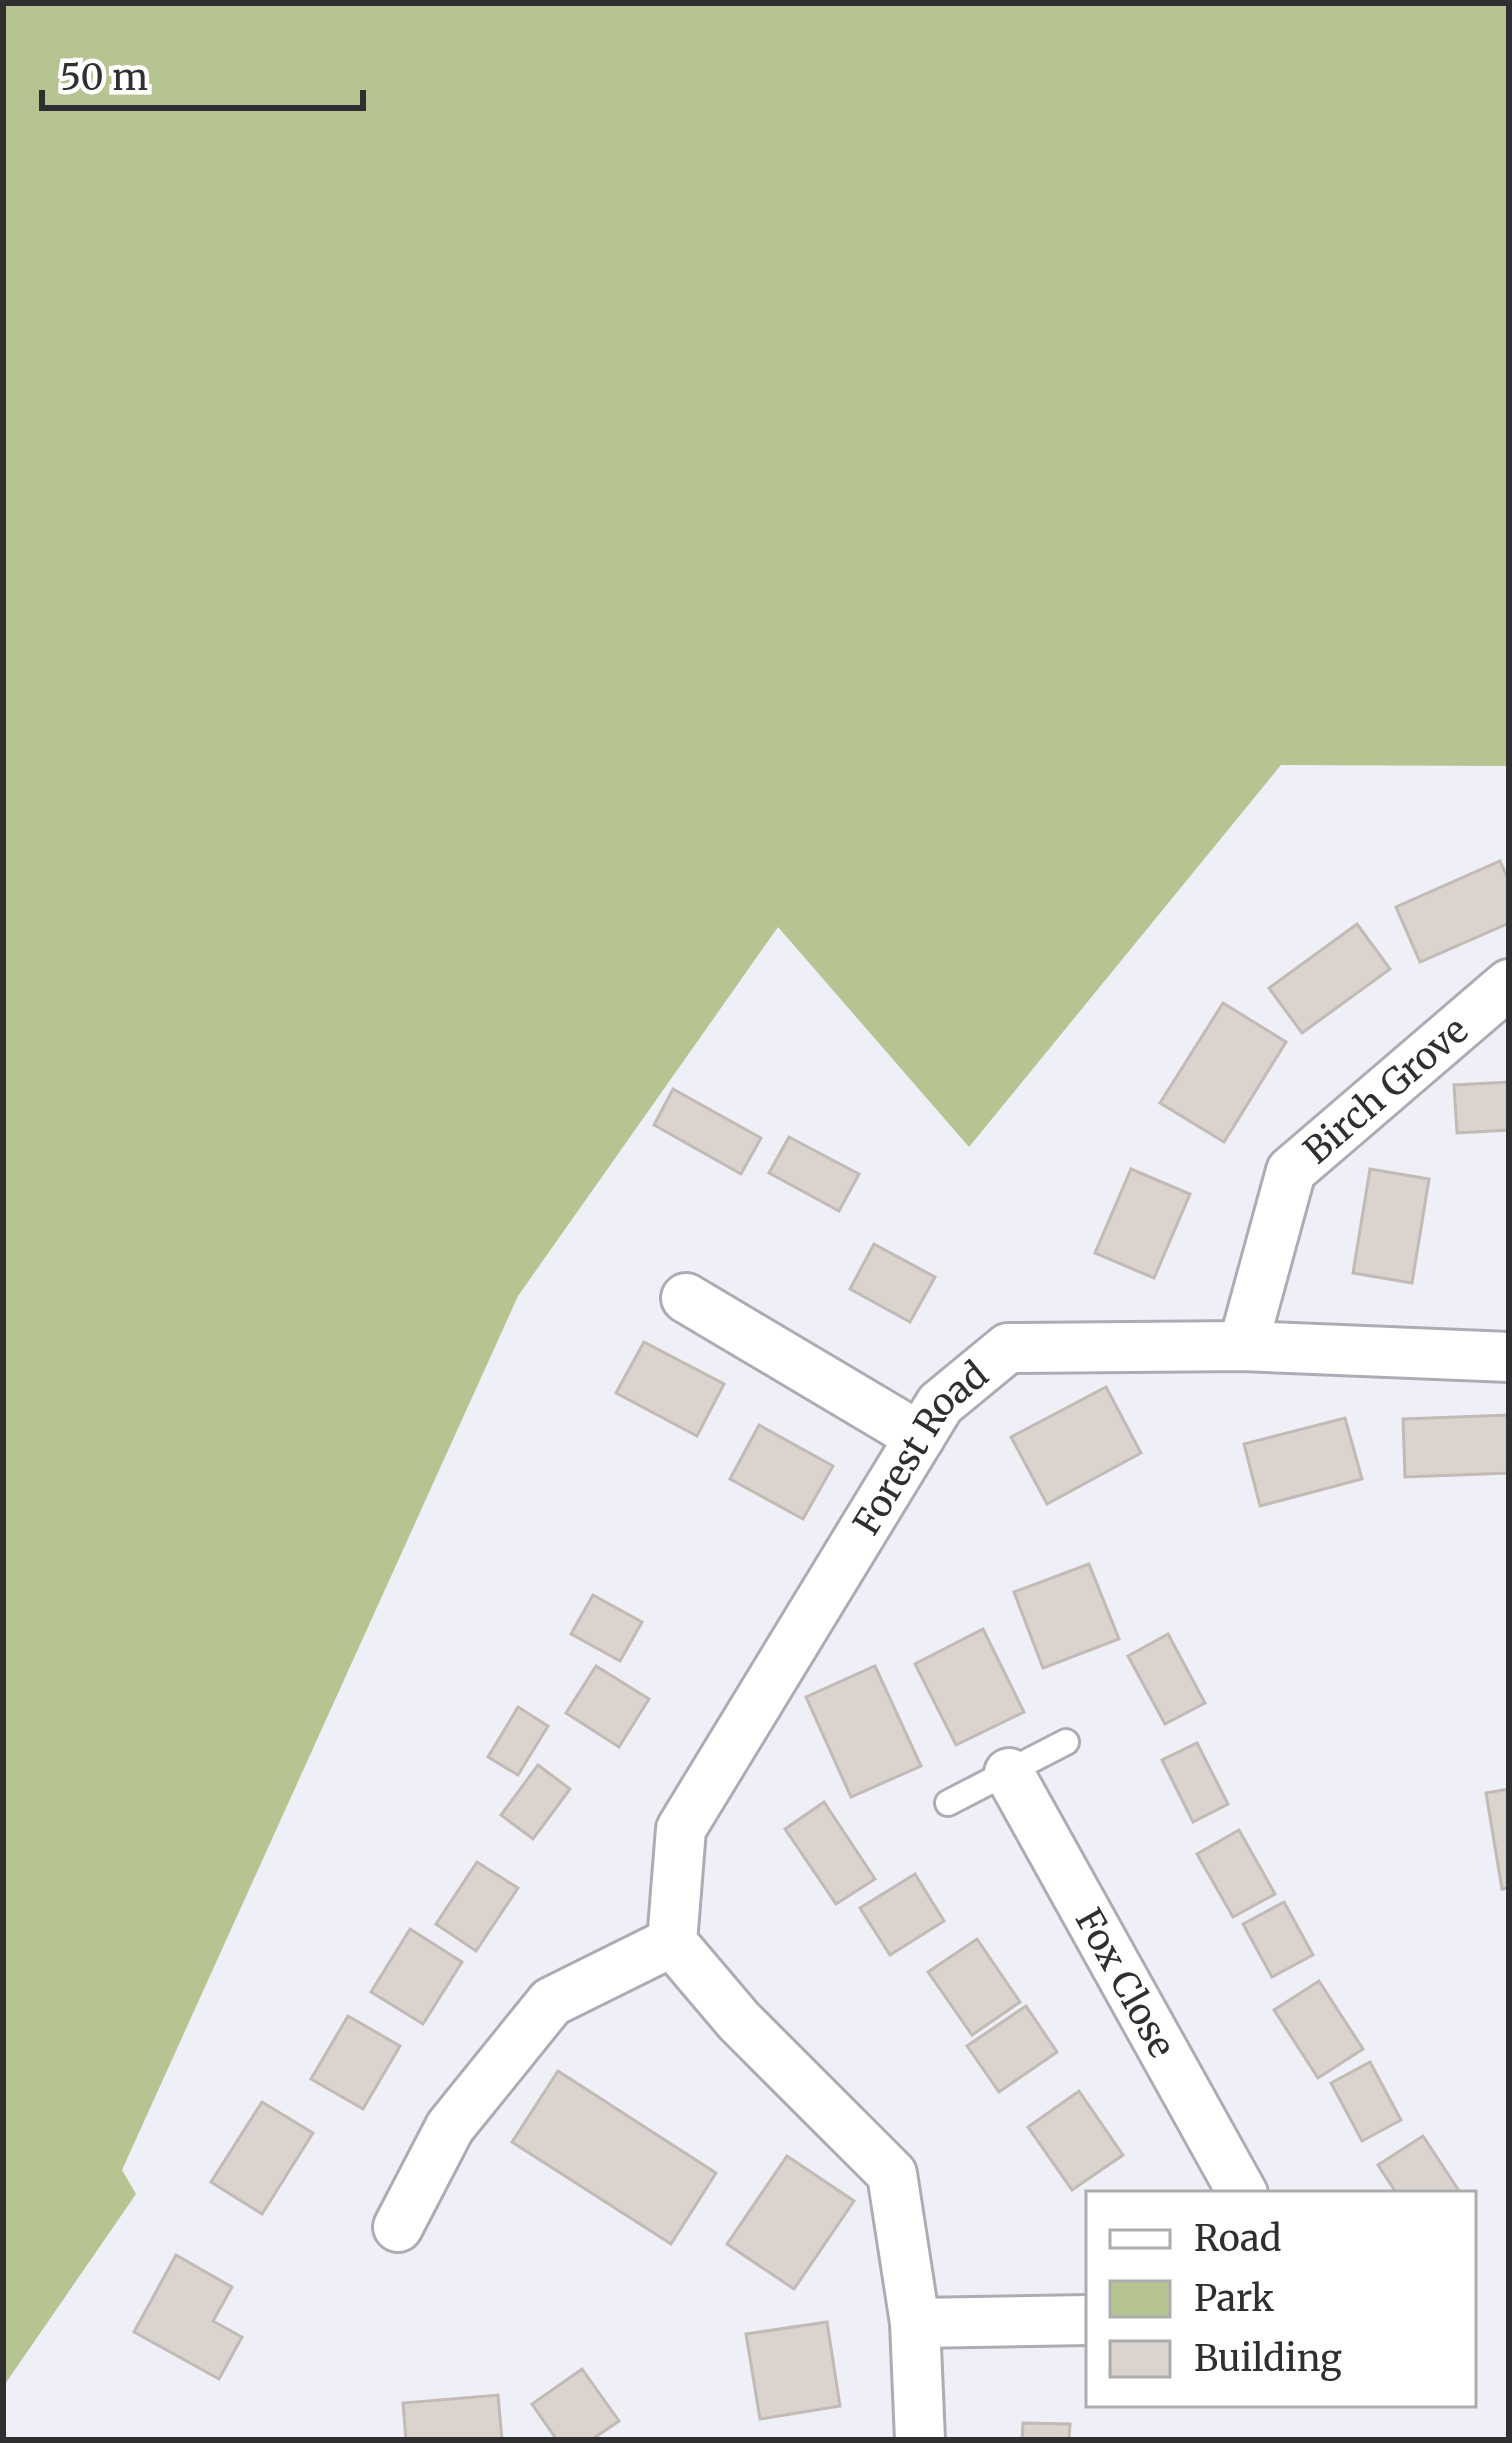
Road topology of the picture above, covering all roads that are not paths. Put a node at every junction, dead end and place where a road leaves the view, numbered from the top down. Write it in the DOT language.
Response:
graph roads {
  1 [pos="1509,984"];
  2 [pos="686,1298"];
  3 [pos="1243,1346"];
  4 [pos="1509,1357"];
  5 [pos="920,1437"];
  6 [pos="1066,1742"];
  7 [pos="1009,1773"];
  8 [pos="948,1803"];
  9 [pos="672,1942"];
  10 [pos="1241,2191"];
  11 [pos="398,2227"];
  12 [pos="1086,2320"];
  13 [pos="915,2323"];
  14 [pos="920,2440"];
  1 -- 3 [label="street, Birch Grove"];
  2 -- 5 [label="street"];
  3 -- 4 [label="street, Forest Road"];
  3 -- 5 [label="street, Forest Road"];
  5 -- 9 [label="street, Forest Road"];
  6 -- 7 [label="lane"];
  7 -- 8 [label="lane"];
  7 -- 10 [label="street, Fox Close"];
  9 -- 11 [label="street"];
  9 -- 13 [label="street"];
  12 -- 13 [label="street"];
  13 -- 14 [label="street"];
}
